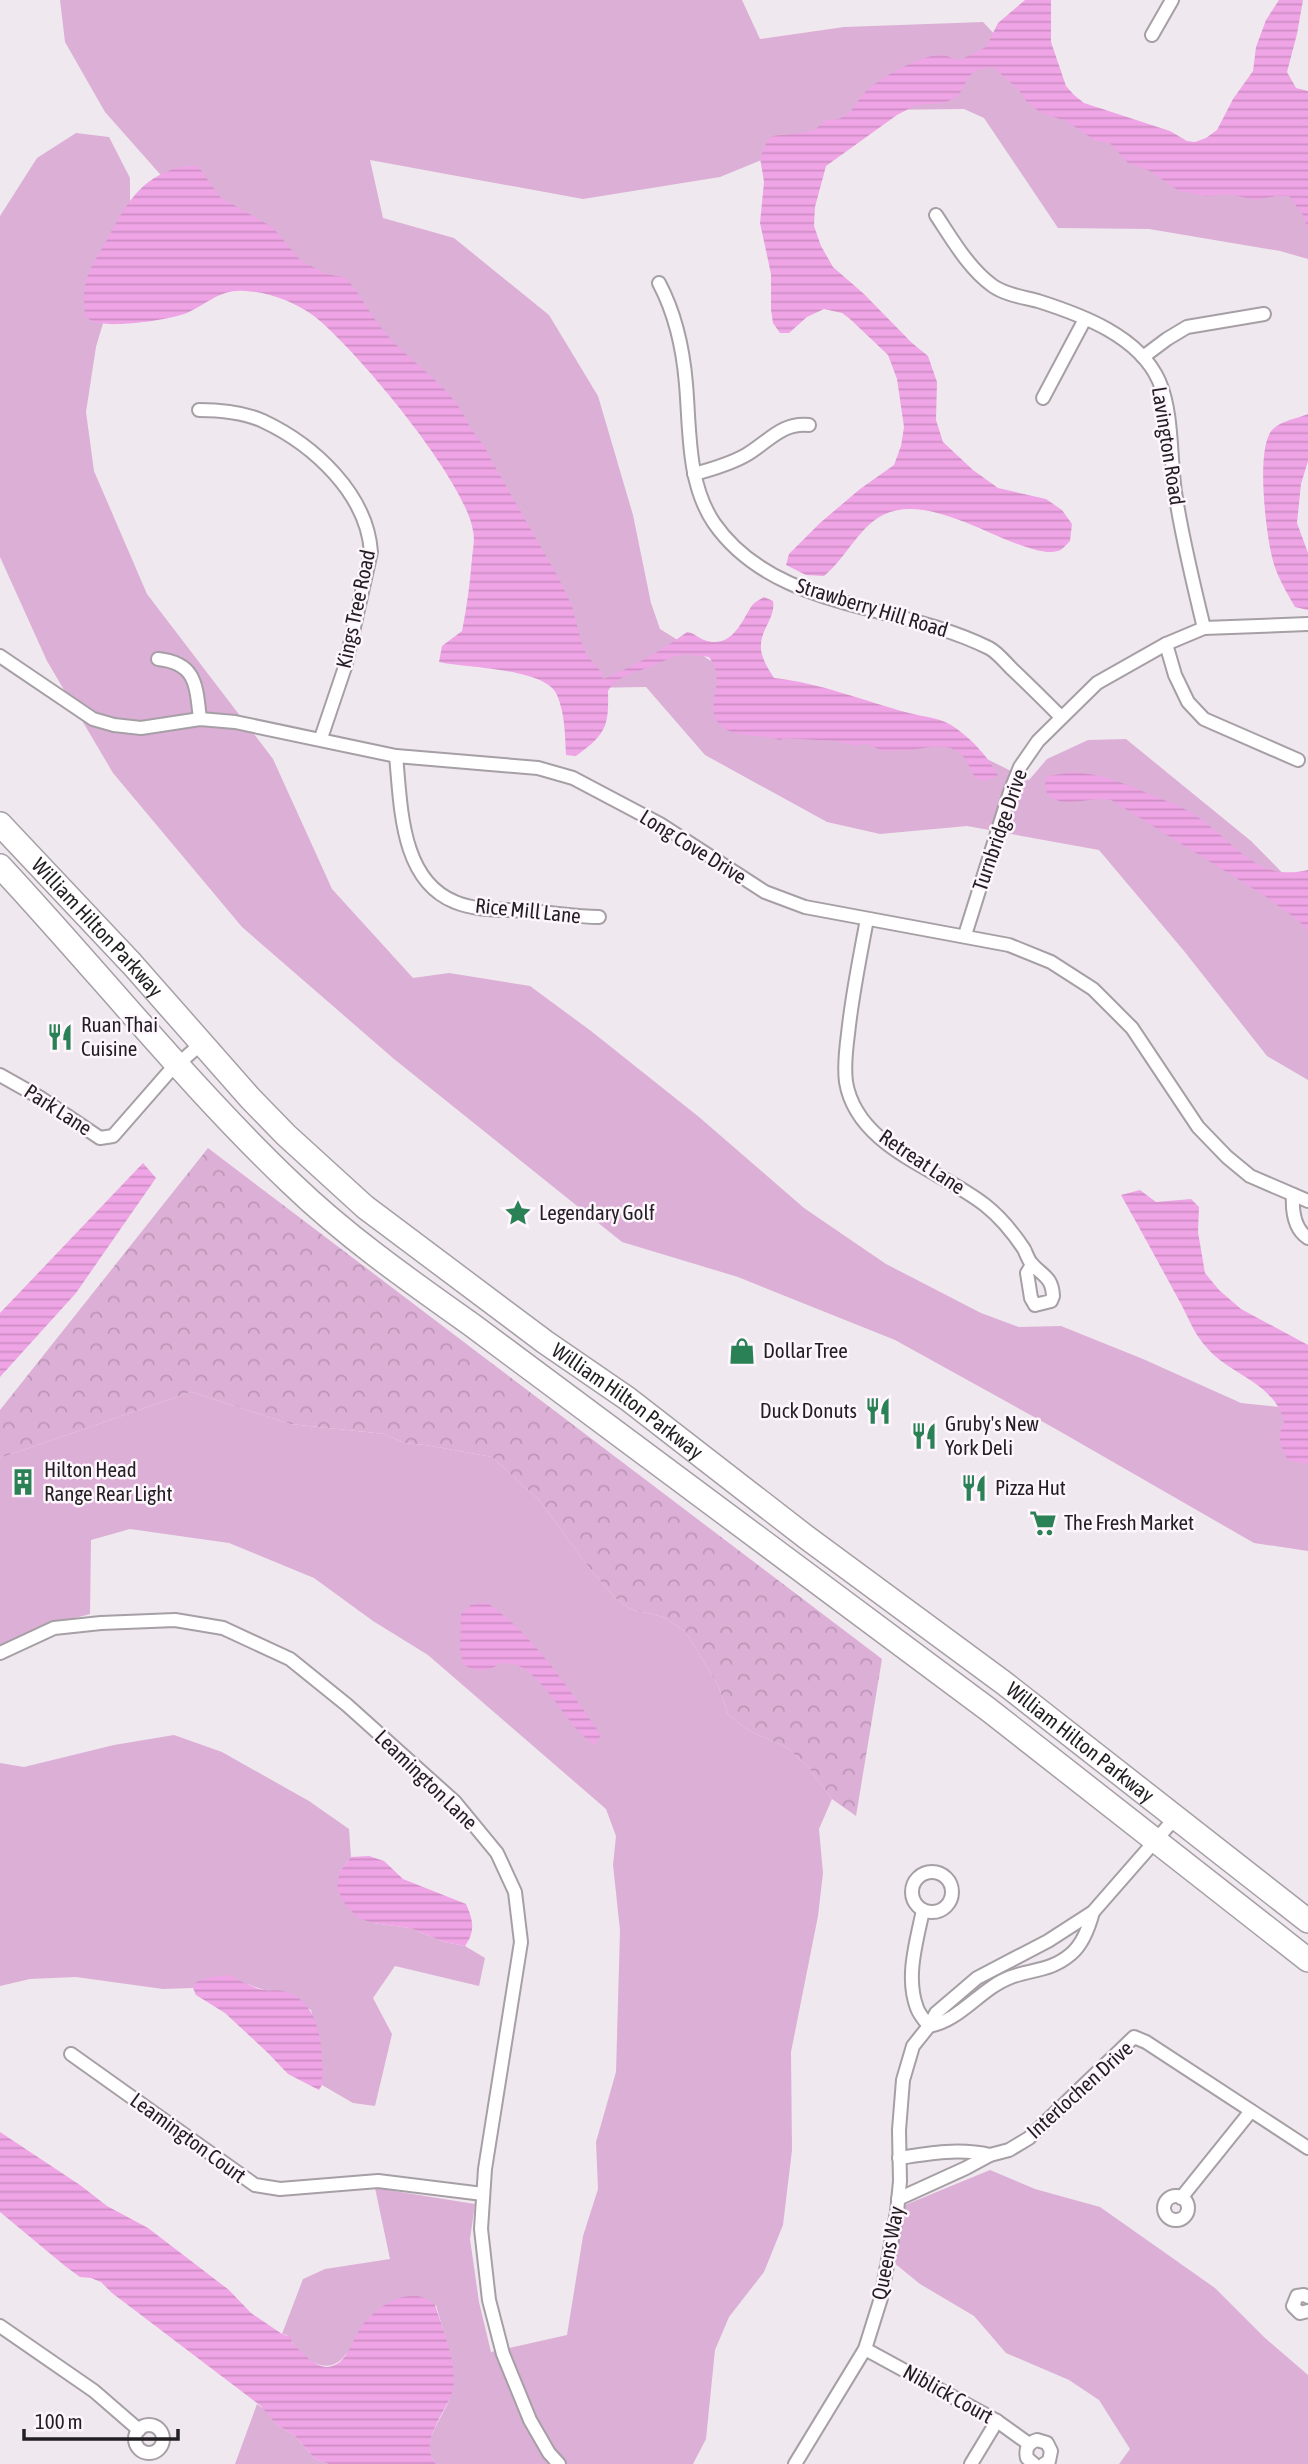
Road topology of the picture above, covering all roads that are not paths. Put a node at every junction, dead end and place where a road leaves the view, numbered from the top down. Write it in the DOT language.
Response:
graph roads {
  1 [pos="1172,0"];
  2 [pos="1152,35"];
  3 [pos="936,215"];
  4 [pos="659,283"];
  5 [pos="1264,314"];
  6 [pos="1085,319"];
  7 [pos="1143,357"];
  8 [pos="1043,398"];
  9 [pos="199,410"];
  10 [pos="809,425"];
  11 [pos="694,474"];
  12 [pos="1308,624"];
  13 [pos="1203,628"];
  14 [pos="1166,644"];
  15 [pos="0,656"];
  16 [pos="158,659"];
  17 [pos="1062,717"];
  18 [pos="200,719"];
  19 [pos="321,738"];
  20 [pos="396,756"];
  21 [pos="1298,760"];
  22 [pos="0,824"];
  23 [pos="0,866"];
  24 [pos="599,917"];
  25 [pos="867,919"];
  26 [pos="965,935"];
  27 [pos="203,1042"];
  28 [pos="177,1064"];
  29 [pos="0,1075"];
  30 [pos="286,1135"];
  31 [pos="1293,1195"];
  32 [pos="1308,1200"];
  33 [pos="1308,1238"];
  34 [pos="1032,1265"];
  35 [pos="472,1325"];
  36 [pos="613,1390"];
  37 [pos="0,1653"];
  38 [pos="1176,1817"];
  39 [pos="1156,1841"];
  40 [pos="923,1910"];
  41 [pos="1093,1912"];
  42 [pos="1308,1921"];
  43 [pos="1308,1960"];
  44 [pos="929,2026"];
  45 [pos="71,2054"];
  46 [pos="1251,2111"];
  47 [pos="1308,2148"];
  48 [pos="990,2155"];
  49 [pos="899,2158"];
  50 [pos="483,2194"];
  51 [pos="1181,2198"];
  52 [pos="898,2199"];
  53 [pos="1308,2296"];
  54 [pos="1308,2311"];
  55 [pos="0,2326"];
  56 [pos="865,2349"];
  57 [pos="998,2421"];
  58 [pos="139,2430"];
  59 [pos="1029,2444"];
  60 [pos="559,2464"];
  61 [pos="794,2464"];
  62 [pos="971,2464"];
  63 [pos="1034,2464"];
  64 [pos="1044,2464"];
  1 -- 2 [label="street"];
  3 -- 6 [label="street, Lavington Road"];
  4 -- 11 [label="street, Strawberry Hill Road"];
  5 -- 7 [label="street"];
  6 -- 7 [label="street, Lavington Road"];
  6 -- 8 [label="street"];
  7 -- 13 [label="street, Lavington Road"];
  9 -- 19 [label="street, Kings Tree Road"];
  10 -- 11 [label="street"];
  11 -- 17 [label="street, Strawberry Hill Road"];
  12 -- 13 [label="street, Turnbridge Drive"];
  13 -- 14 [label="street, Turnbridge Drive"];
  14 -- 17 [label="street, Turnbridge Drive"];
  14 -- 21 [label="street"];
  15 -- 18 [label="street, Long Cove Drive"];
  16 -- 18 [label="street"];
  17 -- 26 [label="street, Turnbridge Drive"];
  18 -- 19 [label="street, Long Cove Drive"];
  19 -- 20 [label="street, Long Cove Drive"];
  20 -- 24 [label="street, Rice Mill Lane"];
  20 -- 25 [label="street, Long Cove Drive"];
  22 -- 27 [label="highway, William Hilton Parkway"];
  23 -- 28 [label="highway, William Hilton Parkway"];
  25 -- 26 [label="street, Long Cove Drive"];
  25 -- 34 [label="street, Retreat Lane"];
  26 -- 31 [label="street, Long Cove Drive"];
  27 -- 28 [label="street, Park Lane"];
  27 -- 30 [label="highway, William Hilton Parkway"];
  28 -- 29 [label="street, Park Lane"];
  28 -- 30 [label="highway"];
  28 -- 35 [label="highway, William Hilton Parkway"];
  30 -- 36 [label="highway, William Hilton Parkway"];
  31 -- 32 [label="street, Long Cove Drive"];
  31 -- 33 [label="street"];
  35 -- 36 [label="highway"];
  35 -- 39 [label="highway, William Hilton Parkway"];
  36 -- 38 [label="highway, William Hilton Parkway"];
  37 -- 50 [label="street, Leamington Lane"];
  38 -- 39 [label="street, Queens Way"];
  38 -- 42 [label="highway, William Hilton Parkway"];
  39 -- 41 [label="street, Queens Way"];
  39 -- 43 [label="highway, William Hilton Parkway"];
  40 -- 44 [label="street"];
  41 -- 44 [label="street, Queens Way"];
  41 -- 44 [label="street, Queens Way"];
  44 -- 49 [label="street, Queens Way"];
  45 -- 50 [label="street, Leamington Court"];
  46 -- 47 [label="street, Interlochen Drive"];
  46 -- 48 [label="street, Interlochen Drive"];
  46 -- 51 [label="street"];
  48 -- 49 [label="street, Interlochen Drive"];
  48 -- 52 [label="street, Interlochen Drive"];
  49 -- 52 [label="street, Queens Way"];
  50 -- 60 [label="street, Leamington Lane"];
  52 -- 56 [label="street, Queens Way"];
  53 -- 54 [label="street"];
  55 -- 58 [label="street"];
  56 -- 57 [label="street, Niblick Court"];
  56 -- 61 [label="street, Queens Way"];
  57 -- 59 [label="street, Niblick Court"];
  57 -- 62 [label="street"];
  59 -- 63 [label="street"];
  59 -- 64 [label="street, Niblick Court"];
}
